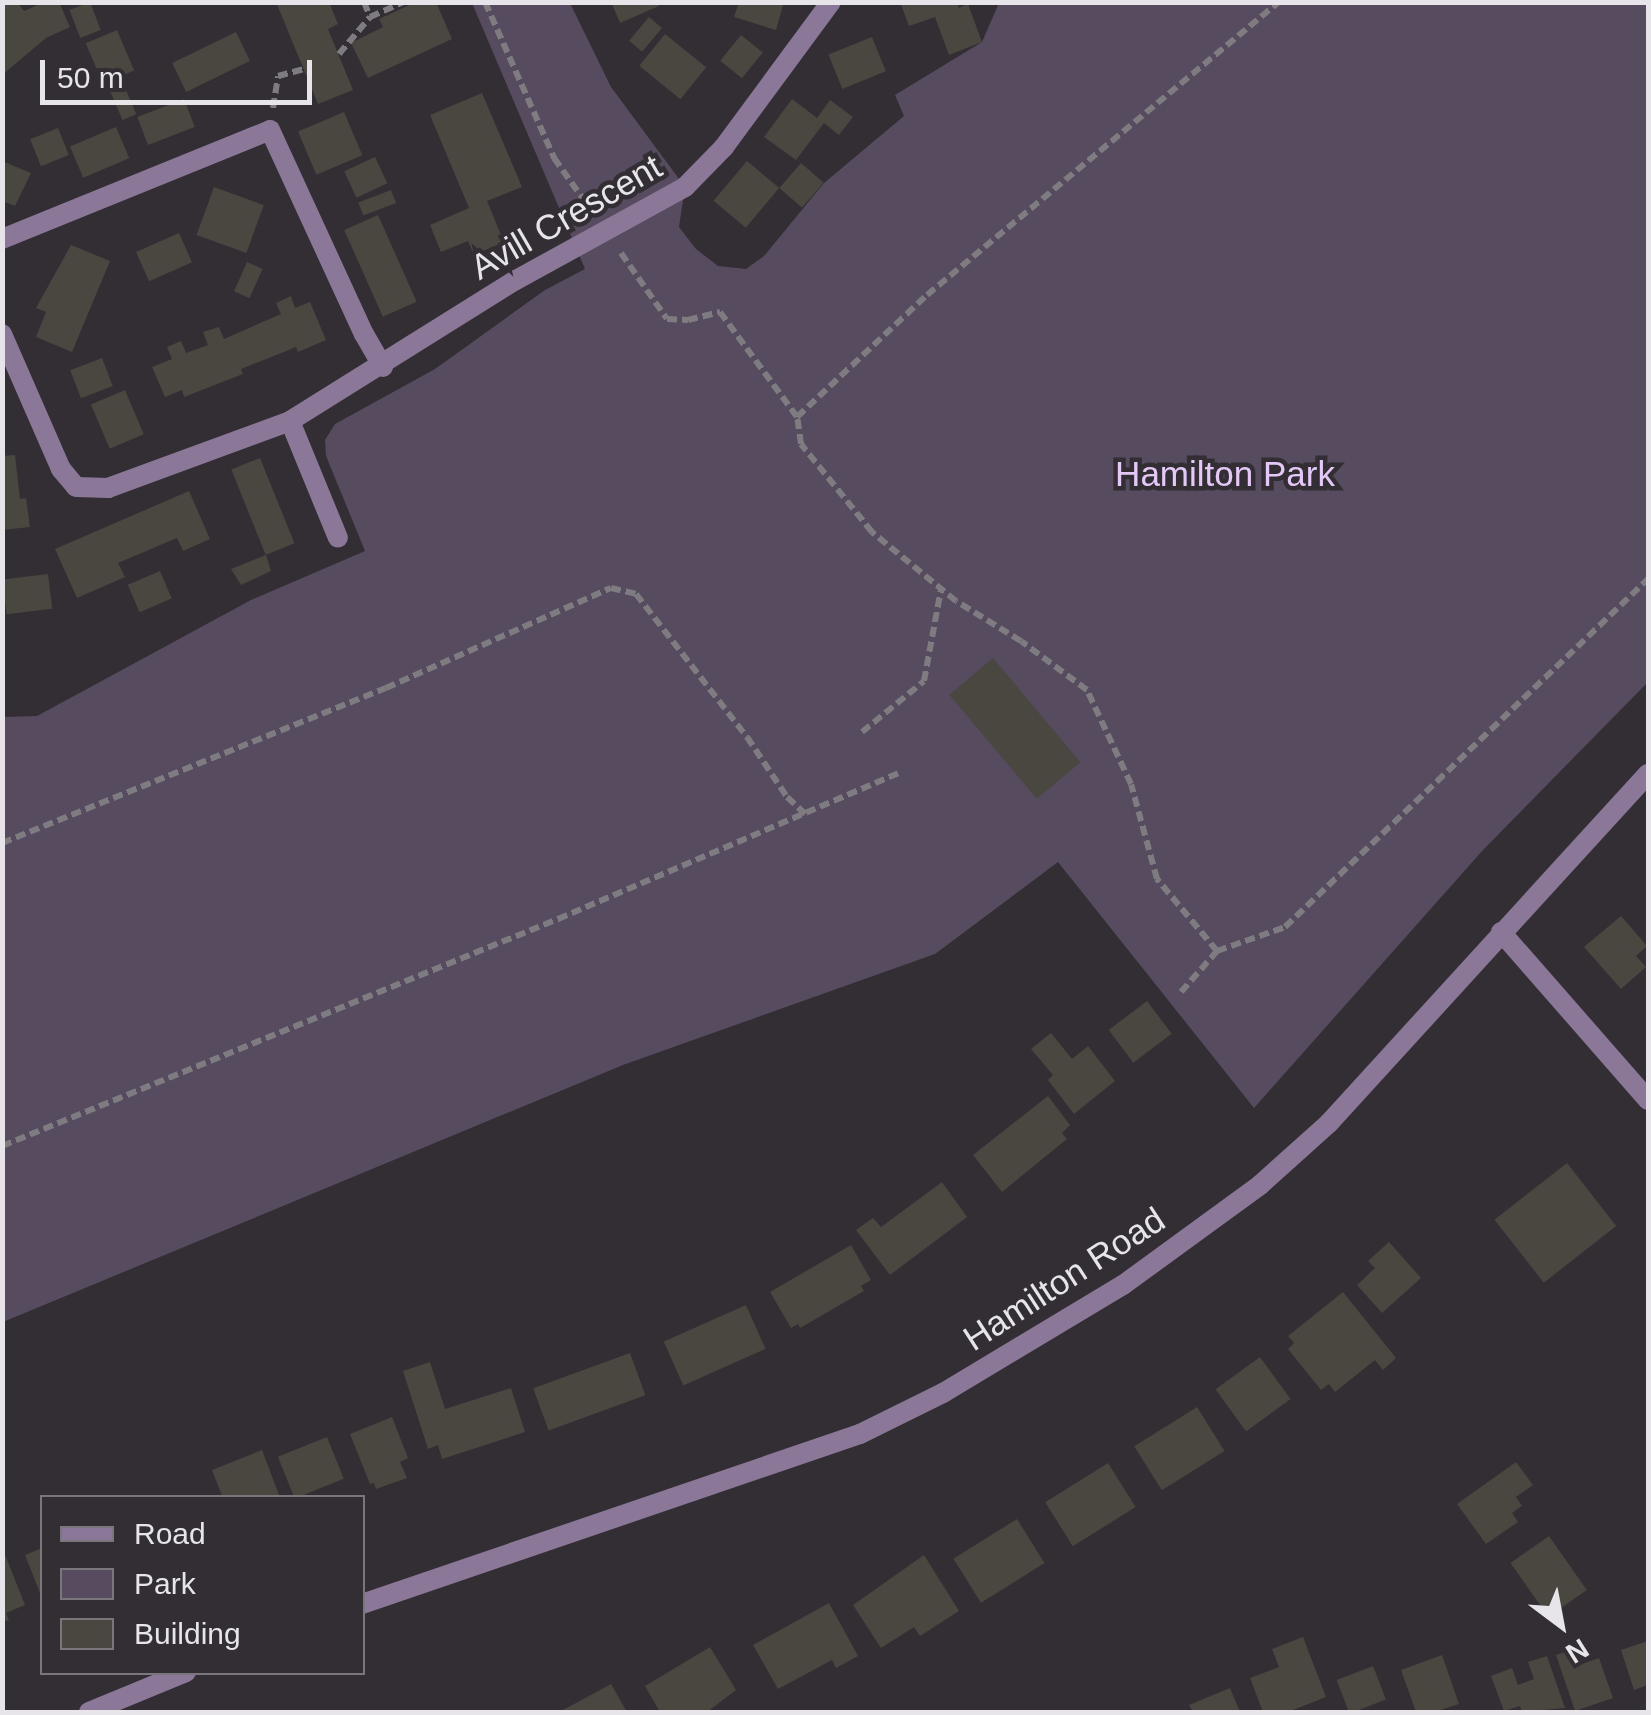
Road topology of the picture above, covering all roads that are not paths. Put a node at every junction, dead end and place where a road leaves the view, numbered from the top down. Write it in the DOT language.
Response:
graph roads {
  1 [pos="831,2"];
  2 [pos="2,239"];
  3 [pos="2,334"];
  4 [pos="384,366"];
  5 [pos="290,421"];
  6 [pos="338,538"];
  7 [pos="1648,774"];
  8 [pos="1500,932"];
  9 [pos="1648,1100"];
  10 [pos="365,1603"];
  11 [pos="179,1675"];
  12 [pos="88,1712"];
  1 -- 4 [label="street, Avill Crescent"];
  2 -- 4 [label="street"];
  3 -- 5 [label="street, Avill Crescent"];
  4 -- 5 [label="street, Avill Crescent"];
  5 -- 6 [label="street"];
  7 -- 8 [label="street, Hamilton Road"];
  8 -- 9 [label="street"];
  8 -- 10 [label="street, Hamilton Road"];
  11 -- 12 [label="street"];
}
